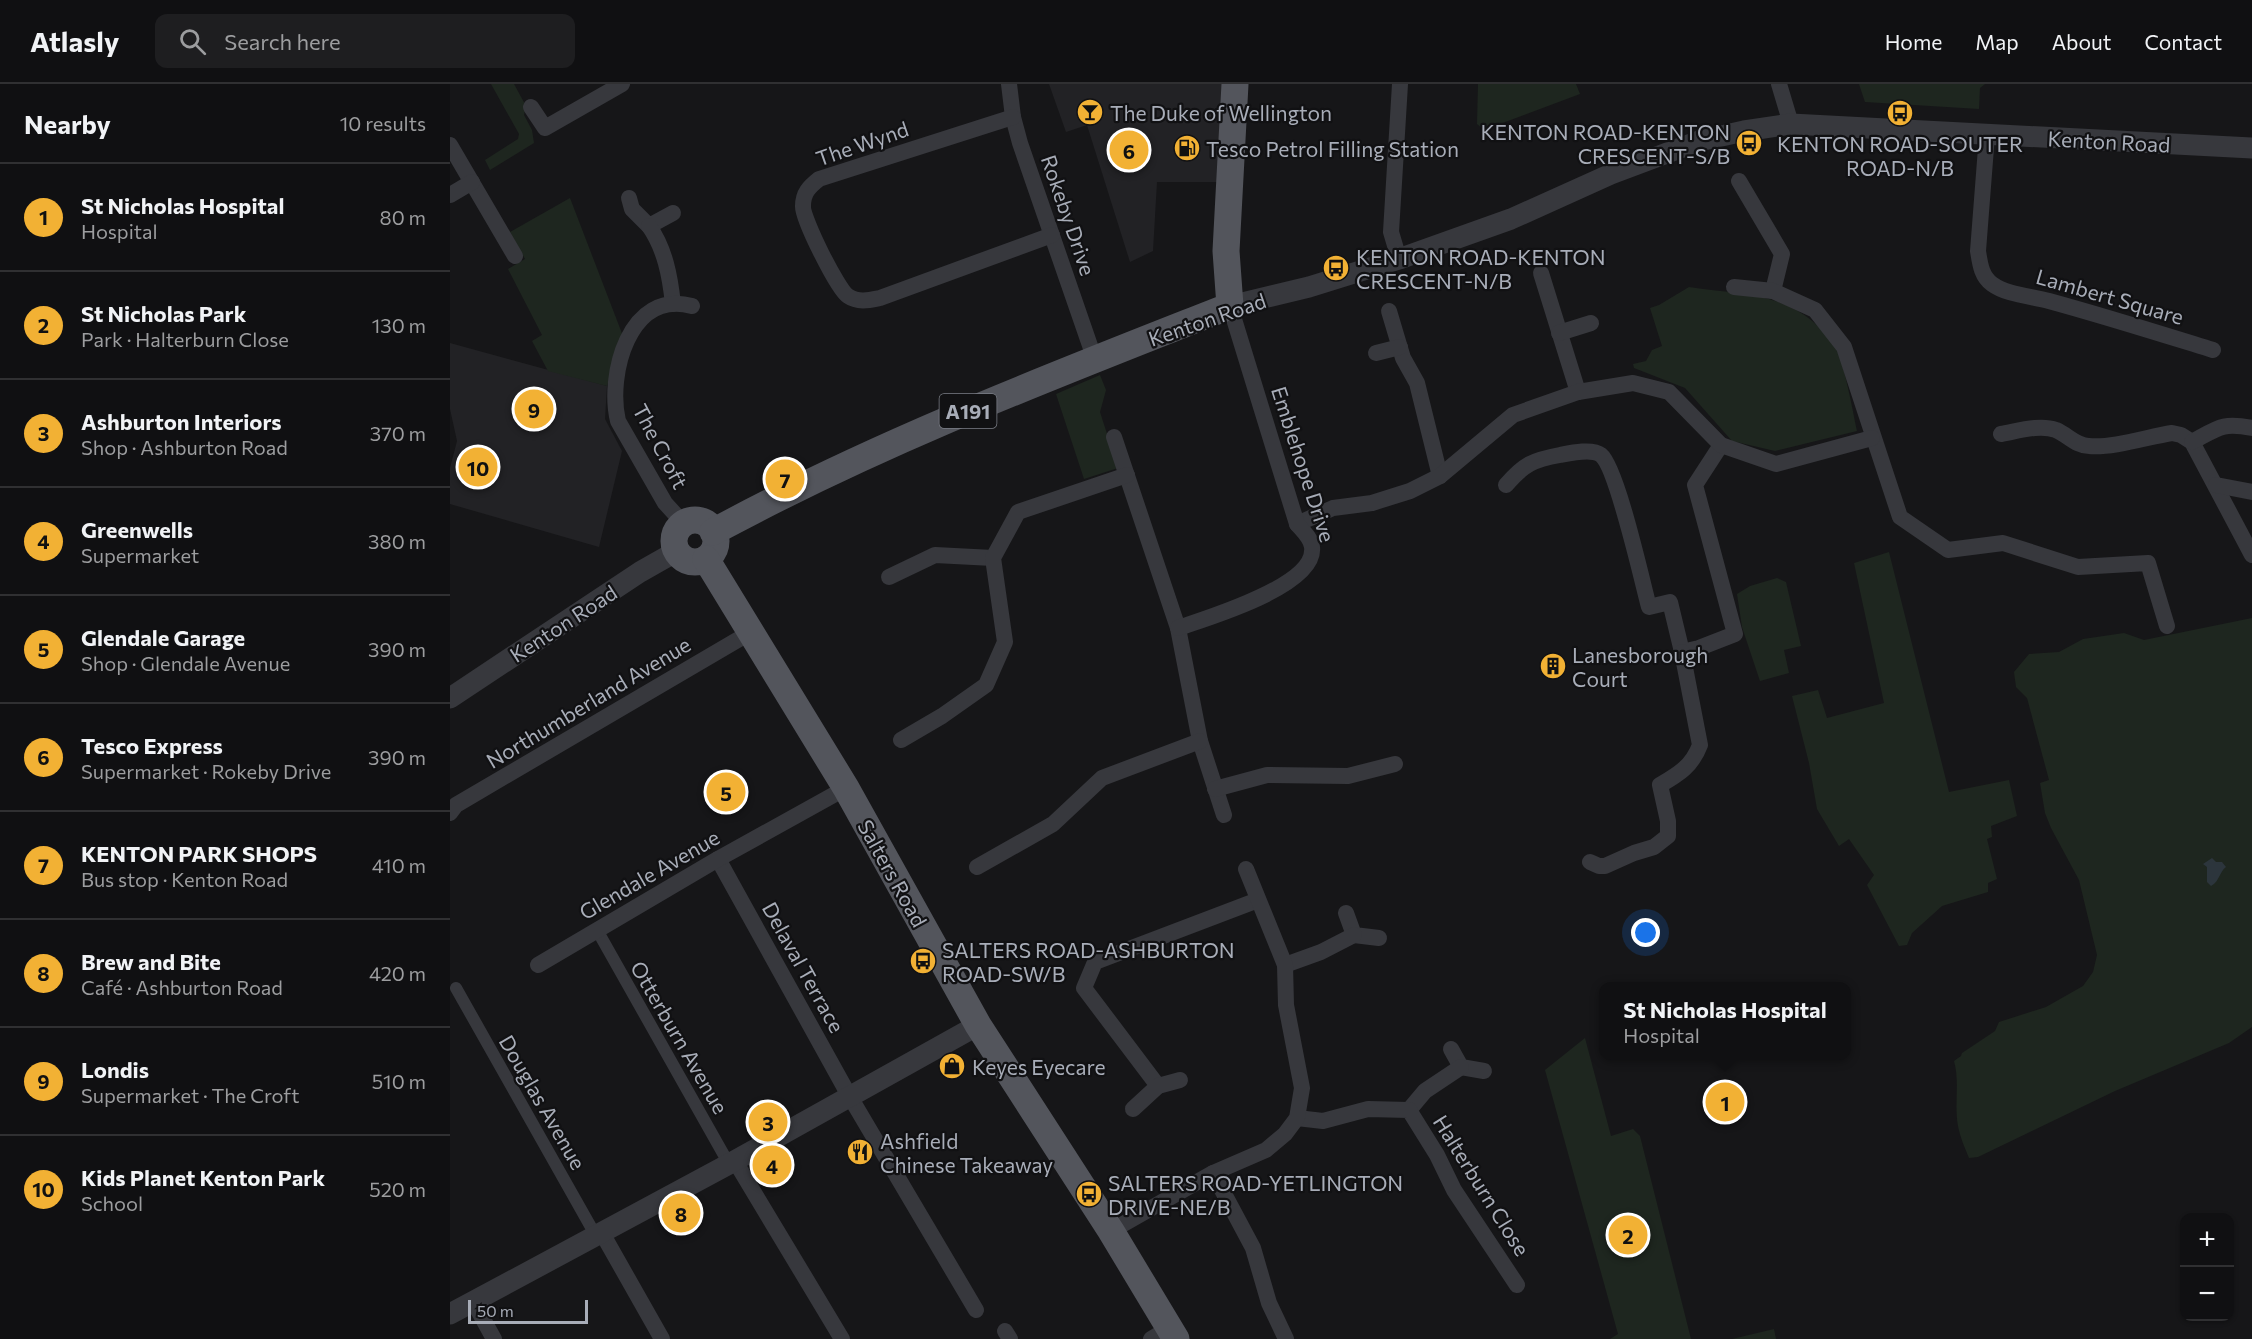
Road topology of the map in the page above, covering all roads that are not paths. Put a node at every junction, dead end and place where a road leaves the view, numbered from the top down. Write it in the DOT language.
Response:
graph roads {
  1 [pos="622,84"];
  2 [pos="1008,84"];
  3 [pos="1235,84"];
  4 [pos="1400,84"];
  5 [pos="1779,84"];
  6 [pos="531,107"];
  7 [pos="1013,117"];
  8 [pos="1791,124"];
  9 [pos="1987,135"];
  10 [pos="450,145"];
  11 [pos="2252,148"];
  12 [pos="1739,181"];
  13 [pos="472,182"];
  14 [pos="450,195"];
  15 [pos="629,198"];
  16 [pos="673,213"];
  17 [pos="649,226"];
  18 [pos="1052,235"];
  19 [pos="515,256"];
  20 [pos="1399,260"];
  21 [pos="1541,273"];
  22 [pos="1734,287"];
  23 [pos="1773,291"];
  24 [pos="673,304"];
  25 [pos="692,306"];
  26 [pos="1230,306"];
  27 [pos="1389,310"];
  28 [pos="1591,323"];
  29 [pos="1559,333"];
  30 [pos="1400,347"];
  31 [pos="2212,350"];
  32 [pos="1376,353"];
  33 [pos="1095,360"];
  34 [pos="1578,392"];
  35 [pos="2252,428"];
  36 [pos="2001,434"];
  37 [pos="1114,437"];
  38 [pos="1872,438"];
  39 [pos="2192,442"];
  40 [pos="1721,445"];
  41 [pos="1127,476"];
  42 [pos="1440,476"];
  43 [pos="1506,485"];
  44 [pos="2216,485"];
  45 [pos="2252,492"];
  46 [pos="684,524"];
  47 [pos="1297,524"];
  48 [pos="713,532"];
  49 [pos="677,551"];
  50 [pos="2252,555"];
  51 [pos="993,558"];
  52 [pos="706,559"];
  53 [pos="889,577"];
  54 [pos="2168,626"];
  55 [pos="1178,628"];
  56 [pos="751,632"];
  57 [pos="1682,652"];
  58 [pos="450,698"];
  59 [pos="901,740"];
  60 [pos="1200,741"];
  61 [pos="1395,764"];
  62 [pos="846,788"];
  63 [pos="1215,789"];
  64 [pos="450,813"];
  65 [pos="1224,815"];
  66 [pos="718,860"];
  67 [pos="1590,862"];
  68 [pos="977,867"];
  69 [pos="1246,868"];
  70 [pos="1258,900"];
  71 [pos="1346,913"];
  72 [pos="597,930"];
  73 [pos="1354,934"];
  74 [pos="1379,938"];
  75 [pos="538,965"];
  76 [pos="1285,965"];
  77 [pos="456,988"];
  78 [pos="978,1025"];
  79 [pos="1451,1049"];
  80 [pos="1461,1067"];
  81 [pos="1484,1071"];
  82 [pos="1180,1080"];
  83 [pos="1158,1086"];
  84 [pos="850,1097"];
  85 [pos="1133,1109"];
  86 [pos="1409,1110"];
  87 [pos="1297,1118"];
  88 [pos="732,1163"];
  89 [pos="1213,1173"];
  90 [pos="1111,1231"];
  91 [pos="599,1234"];
  92 [pos="1517,1284"];
  93 [pos="473,1301"];
  94 [pos="976,1310"];
  95 [pos="450,1314"];
  96 [pos="1165,1335"];
  97 [pos="494,1339"];
  98 [pos="662,1339"];
  99 [pos="842,1339"];
  100 [pos="1286,1339"];
  1 -- 6 [label="street"];
  2 -- 7 [label="street, Rokeby Drive"];
  3 -- 26 [label="main road"];
  4 -- 20 [label="street"];
  5 -- 8 [label="street"];
  7 -- 18 [label="street, Rokeby Drive"];
  7 -- 18 [label="street, The Wynd"];
  8 -- 9 [label="street, Kenton Road"];
  8 -- 20 [label="street, Kenton Road"];
  9 -- 11 [label="street, Kenton Road"];
  9 -- 31 [label="street, Lambert Square"];
  10 -- 13 [label="street"];
  12 -- 23 [label="street"];
  13 -- 14 [label="street"];
  13 -- 19 [label="street"];
  15 -- 17 [label="street"];
  16 -- 17 [label="street"];
  17 -- 24 [label="street"];
  18 -- 33 [label="street, Rokeby Drive"];
  20 -- 26 [label="street, Kenton Road"];
  21 -- 29 [label="street"];
  22 -- 23 [label="street"];
  23 -- 38 [label="street"];
  24 -- 25 [label="street, The Croft"];
  24 -- 46 [label="street, The Croft"];
  26 -- 33 [label="main road, Kenton Road / A191"];
  26 -- 47 [label="street, Emblehope Drive"];
  27 -- 30 [label="street"];
  28 -- 29 [label="street"];
  29 -- 34 [label="street"];
  30 -- 32 [label="street"];
  30 -- 42 [label="street"];
  33 -- 48 [label="main road, Kenton Road / A191"];
  34 -- 40 [label="street"];
  34 -- 42 [label="street"];
  35 -- 39 [label="street"];
  36 -- 39 [label="street"];
  37 -- 41 [label="street"];
  38 -- 40 [label="street"];
  38 -- 54 [label="street"];
  39 -- 44 [label="street"];
  40 -- 57 [label="street"];
  41 -- 51 [label="street"];
  41 -- 55 [label="street"];
  42 -- 47 [label="street"];
  43 -- 57 [label="street"];
  44 -- 45 [label="street"];
  44 -- 50 [label="street"];
  46 -- 48 [label="main road"];
  46 -- 49 [label="main road"];
  47 -- 55 [label="street, Emblehope Drive"];
  48 -- 52 [label="main road"];
  49 -- 52 [label="main road"];
  49 -- 58 [label="street, Kenton Road"];
  51 -- 53 [label="street"];
  51 -- 59 [label="street"];
  52 -- 56 [label="main road, Salters Road"];
  55 -- 60 [label="street"];
  56 -- 62 [label="main road, Salters Road"];
  56 -- 64 [label="street, Northumberland Avenue"];
  57 -- 67 [label="street"];
  60 -- 63 [label="street"];
  60 -- 68 [label="street"];
  61 -- 63 [label="street"];
  62 -- 66 [label="street, Glendale Avenue"];
  62 -- 78 [label="main road, Salters Road"];
  63 -- 65 [label="street"];
  66 -- 72 [label="street, Glendale Avenue"];
  66 -- 84 [label="street, Delaval Terrace"];
  69 -- 70 [label="street"];
  70 -- 76 [label="street"];
  70 -- 83 [label="street"];
  71 -- 73 [label="street"];
  72 -- 75 [label="street, Glendale Avenue"];
  72 -- 88 [label="street, Otterburn Avenue"];
  73 -- 74 [label="street"];
  73 -- 76 [label="street"];
  76 -- 87 [label="street"];
  77 -- 91 [label="street, Douglas Avenue"];
  78 -- 84 [label="street"];
  78 -- 90 [label="main road, Salters Road"];
  79 -- 80 [label="street"];
  80 -- 81 [label="street"];
  80 -- 86 [label="street, Halterburn Close"];
  82 -- 83 [label="street"];
  83 -- 85 [label="street"];
  84 -- 88 [label="street"];
  84 -- 94 [label="street, Delaval Terrace"];
  86 -- 87 [label="street, Halterburn Close"];
  86 -- 92 [label="street, Halterburn Close"];
  87 -- 89 [label="street"];
  88 -- 91 [label="street"];
  88 -- 99 [label="street"];
  89 -- 90 [label="street"];
  89 -- 100 [label="street"];
  90 -- 96 [label="main road, Salters Road"];
  91 -- 93 [label="street"];
  91 -- 98 [label="street"];
  93 -- 95 [label="street"];
  93 -- 97 [label="street"];
}
